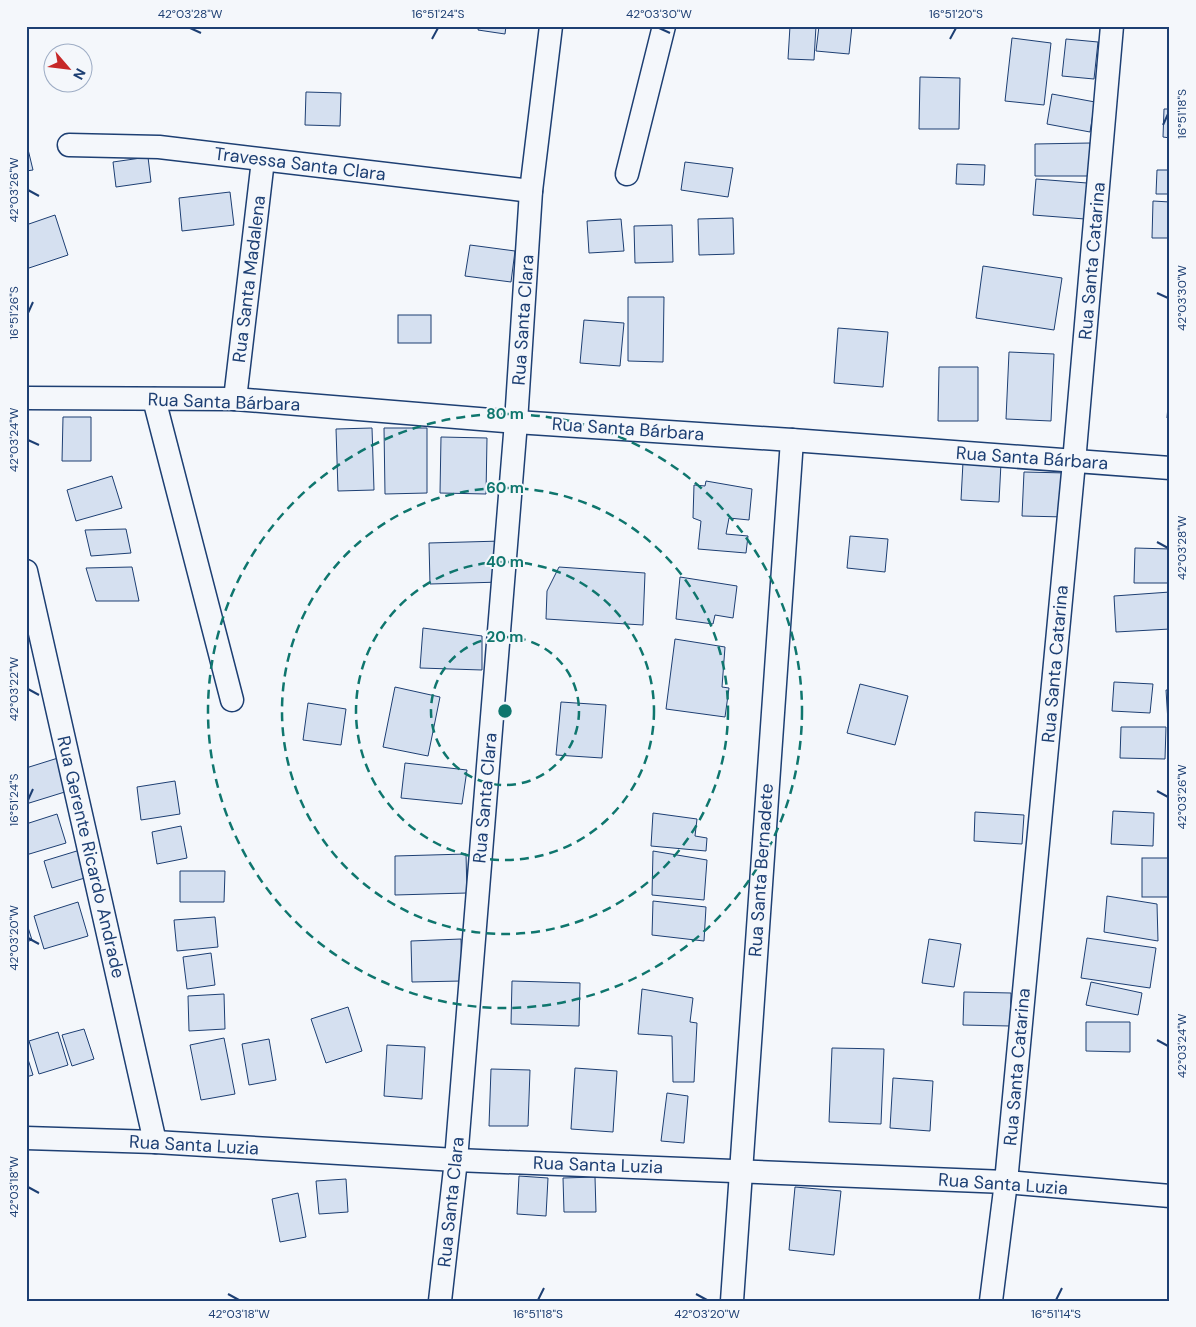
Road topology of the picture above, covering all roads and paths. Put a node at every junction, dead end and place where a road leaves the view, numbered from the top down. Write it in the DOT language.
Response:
graph roads {
  1 [pos="551,26"];
  2 [pos="664,26"];
  3 [pos="1112,26"];
  4 [pos="69,145"];
  5 [pos="263,160"];
  6 [pos="627,174"];
  7 [pos="531,191"];
  8 [pos="26,398"];
  9 [pos="154,399"];
  10 [pos="235,399"];
  11 [pos="516,422"];
  12 [pos="792,440"];
  13 [pos="1074,462"];
  14 [pos="1170,468"];
  15 [pos="26,571"];
  16 [pos="232,700"];
  17 [pos="26,1138"];
  18 [pos="156,1142"];
  19 [pos="456,1160"];
  20 [pos="740,1171"];
  21 [pos="1006,1182"];
  22 [pos="1170,1196"];
  23 [pos="440,1301"];
  24 [pos="732,1301"];
  25 [pos="991,1301"];
  1 -- 7 [label="street, Rua Santa Clara"];
  2 -- 6 [label="street"];
  3 -- 13 [label="street, Rua Santa Catarina"];
  4 -- 5 [label="street, Travessa Santa Clara"];
  5 -- 7 [label="street, Travessa Santa Clara"];
  5 -- 10 [label="street, Rua Santa Madalena"];
  7 -- 11 [label="street, Rua Santa Clara"];
  8 -- 9 [label="street, Rua Santa Bárbara"];
  9 -- 10 [label="street, Rua Santa Bárbara"];
  9 -- 16 [label="street"];
  10 -- 11 [label="street, Rua Santa Bárbara"];
  11 -- 12 [label="street, Rua Santa Bárbara"];
  11 -- 19 [label="street, Rua Santa Clara"];
  12 -- 13 [label="street, Rua Santa Bárbara"];
  12 -- 20 [label="street, Rua Santa Bernadete"];
  13 -- 14 [label="street, Rua Santa Bárbara"];
  13 -- 21 [label="street, Rua Santa Catarina"];
  15 -- 18 [label="street, Rua Gerente Ricardo Andrade"];
  17 -- 18 [label="street, Rua Santa Luzia"];
  18 -- 19 [label="street, Rua Santa Luzia"];
  19 -- 20 [label="street, Rua Santa Luzia"];
  19 -- 23 [label="street, Rua Santa Clara"];
  20 -- 21 [label="street, Rua Santa Luzia"];
  20 -- 24 [label="street, Rua Santa Bernadete"];
  21 -- 22 [label="street, Rua Santa Luzia"];
  21 -- 25 [label="street, Rua Santa Catarina"];
}
